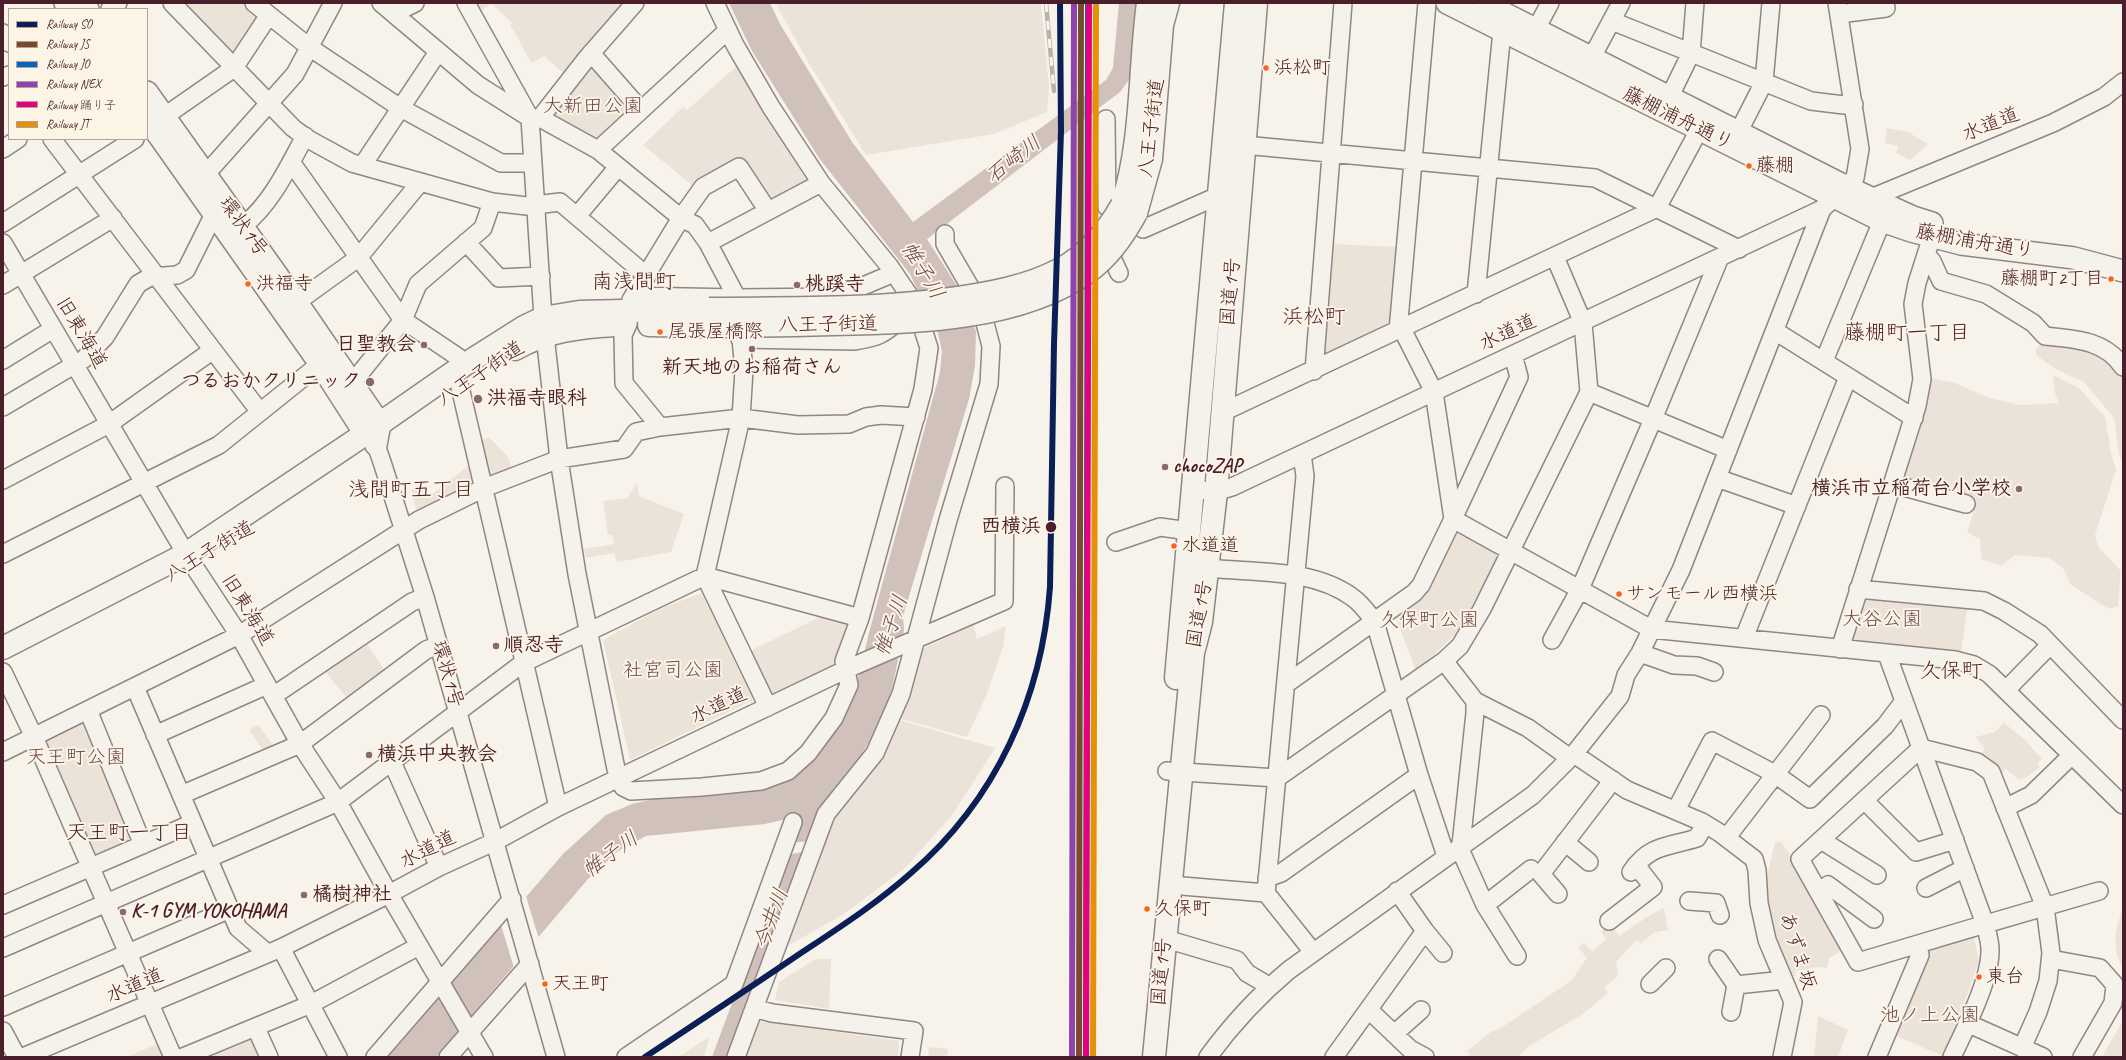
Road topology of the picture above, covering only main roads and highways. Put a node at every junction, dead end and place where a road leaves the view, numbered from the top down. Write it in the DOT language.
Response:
graph roads {
  1 [pos="1148,3"];
  2 [pos="1168,3"];
  3 [pos="1236,3"];
  4 [pos="1256,3"];
  5 [pos="1449,3"];
  6 [pos="1484,3"];
  7 [pos="148,97"];
  8 [pos="153,124"];
  9 [pos="1835,198"];
  10 [pos="221,209"];
  11 [pos="1128,212"];
  12 [pos="2123,258"];
  13 [pos="2123,271"];
  14 [pos="544,326"];
  15 [pos="374,434"];
  16 [pos="189,560"];
  17 [pos="3,648"];
  18 [pos="3,662"];
  19 [pos="1174,772"];
  20 [pos="1139,1057"];
  21 [pos="1154,1057"];
  1 -- 11 [label="highway, 八王子街道"];
  2 -- 11 [label="highway, 八王子街道"];
  3 -- 19 [label="highway, 国道1号"];
  4 -- 19 [label="highway, 国道1号"];
  5 -- 9 [label="main road, 藤棚浦舟通り"];
  6 -- 9 [label="main road, 藤棚浦舟通り"];
  7 -- 8 [label="main road, 環状1号"];
  8 -- 10 [label="main road, 環状1号"];
  8 -- 10 [label="main road, 環状1号"];
  9 -- 12 [label="main road, 藤棚浦舟通り"];
  9 -- 13 [label="main road, 藤棚浦舟通り"];
  10 -- 15 [label="main road, 環状1号"];
  10 -- 15 [label="main road, 環状1号"];
  11 -- 14 [label="highway, 八王子街道, bridge"];
  14 -- 15 [label="highway, 八王子街道"];
  14 -- 15 [label="highway, 八王子街道"];
  15 -- 16 [label="highway, 八王子街道"];
  16 -- 17 [label="highway, 八王子街道"];
  16 -- 18 [label="highway, 八王子街道"];
  19 -- 20 [label="highway, 国道1号"];
  19 -- 21 [label="highway, 国道1号"];
}
